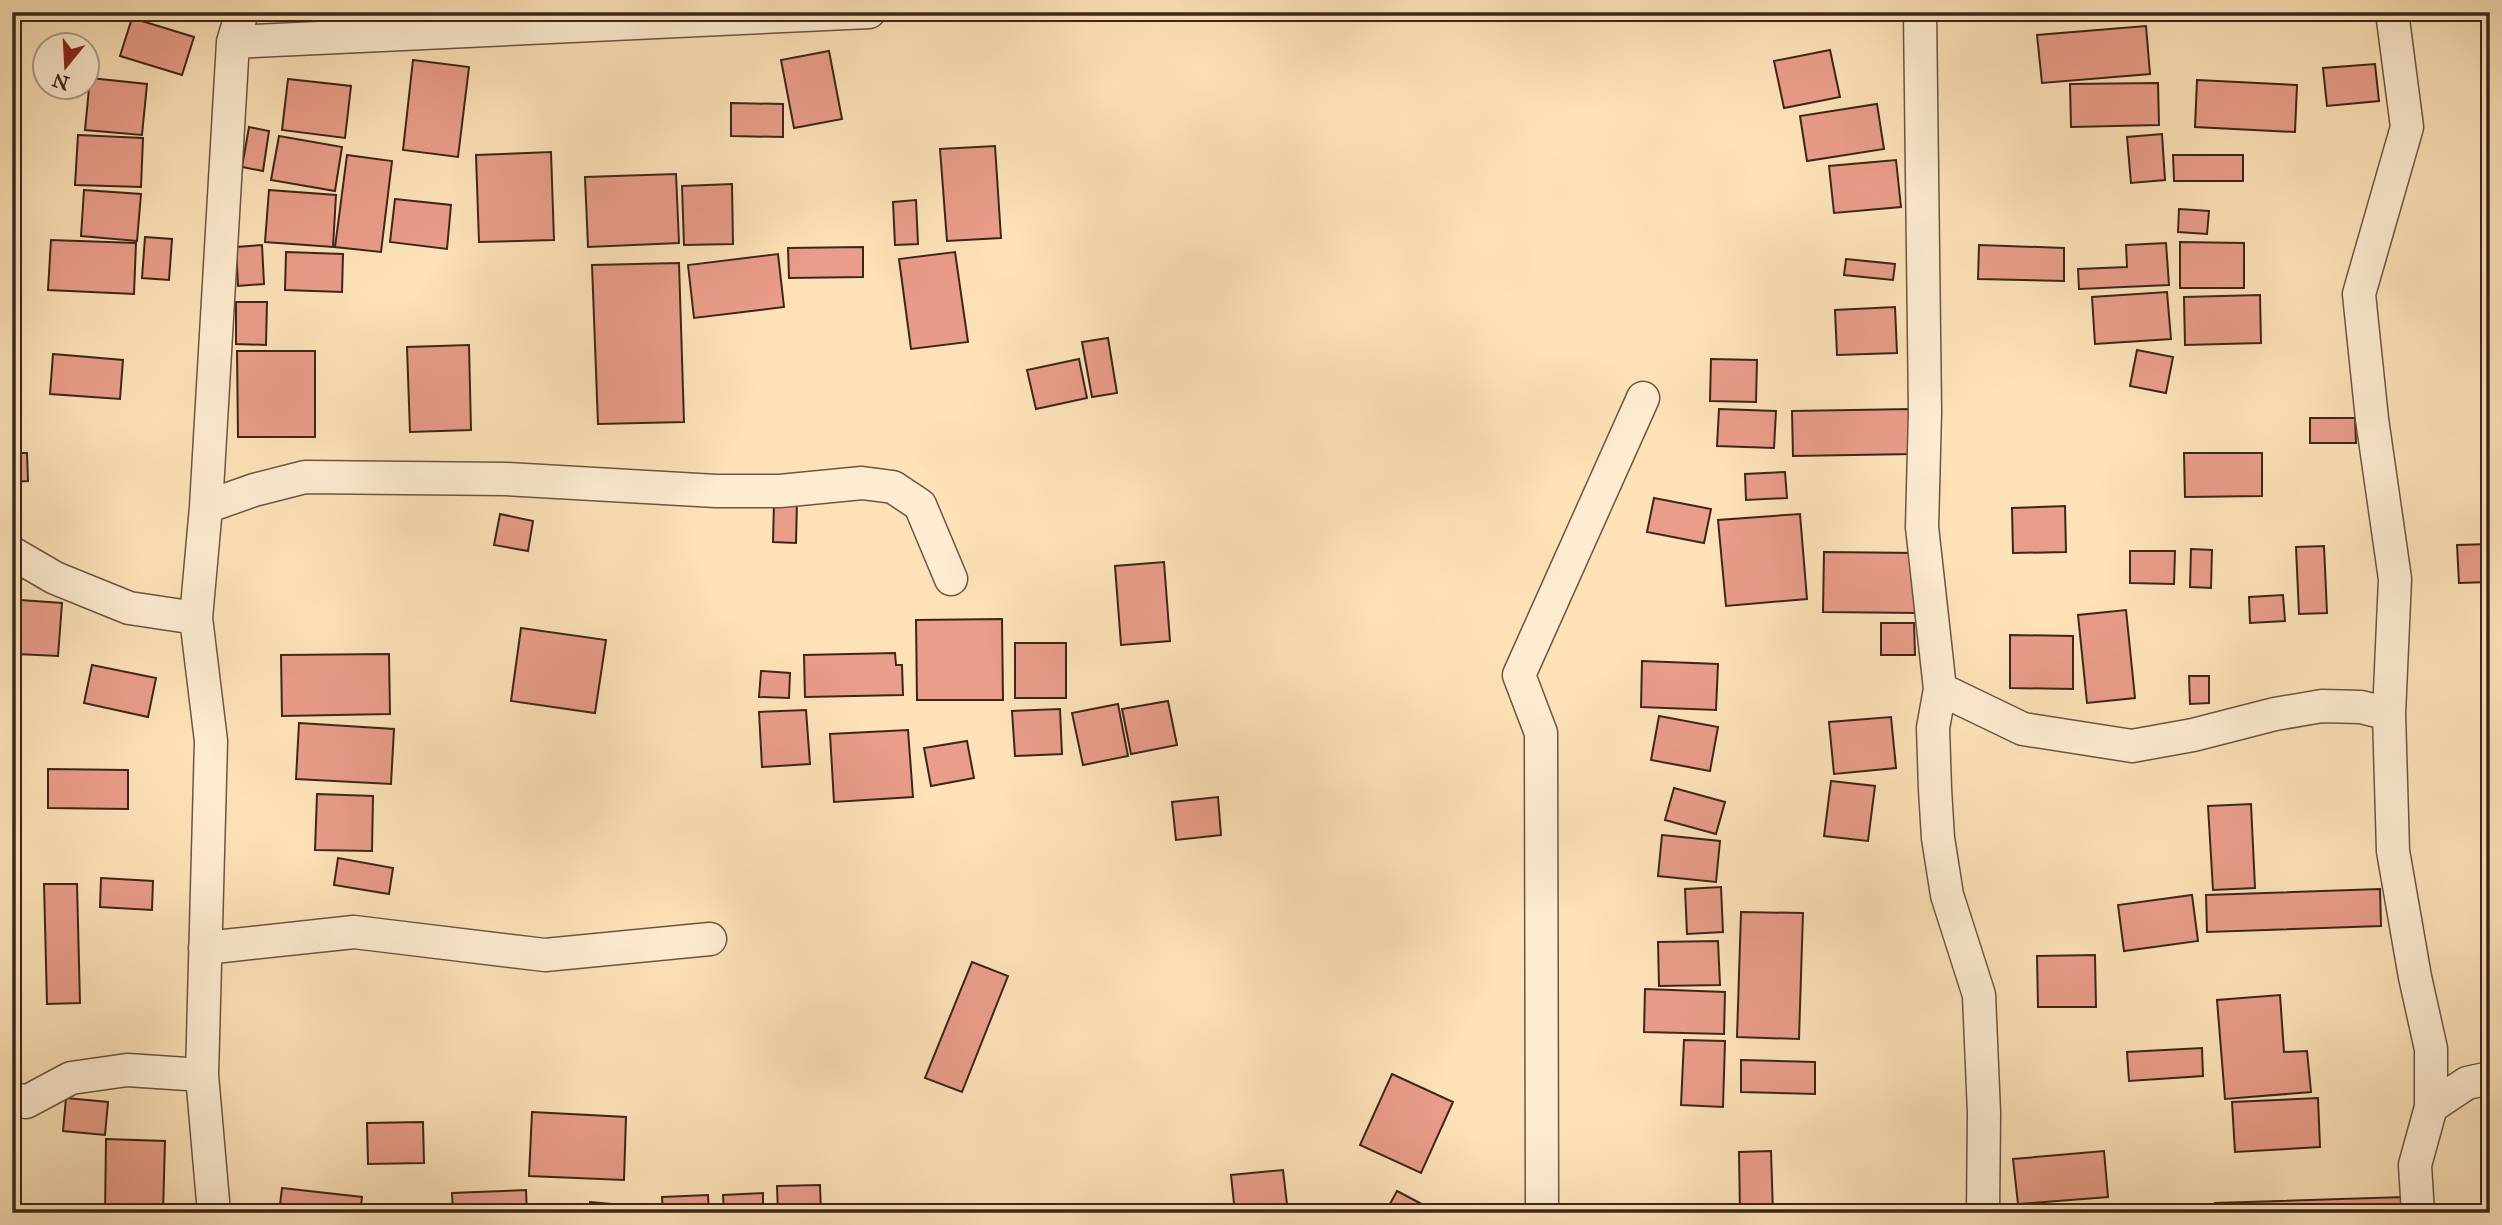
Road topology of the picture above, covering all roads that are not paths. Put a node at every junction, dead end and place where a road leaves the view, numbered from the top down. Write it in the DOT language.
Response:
graph roads {
  1 [pos="242,12"];
  2 [pos="869,12"];
  3 [pos="1920,12"];
  4 [pos="2392,12"];
  5 [pos="233,42"];
  6 [pos="1643,398"];
  7 [pos="206,507"];
  8 [pos="12,554"];
  9 [pos="951,579"];
  10 [pos="196,618"];
  11 [pos="1940,690"];
  12 [pos="2389,714"];
  13 [pos="710,939"];
  14 [pos="205,948"];
  15 [pos="202,1075"];
  16 [pos="2490,1078"];
  17 [pos="12,1098"];
  18 [pos="2431,1107"];
  19 [pos="214,1213"];
  20 [pos="1542,1213"];
  21 [pos="1983,1213"];
  22 [pos="2418,1213"];
  1 -- 5 [label="street"];
  2 -- 5 [label="street"];
  3 -- 11 [label="street"];
  4 -- 12 [label="street"];
  5 -- 7 [label="street"];
  6 -- 20 [label="street"];
  7 -- 9 [label="street"];
  7 -- 10 [label="street"];
  8 -- 10 [label="street"];
  10 -- 14 [label="street"];
  11 -- 12 [label="street"];
  11 -- 21 [label="street"];
  12 -- 18 [label="street"];
  13 -- 14 [label="street"];
  14 -- 15 [label="street"];
  15 -- 17 [label="street"];
  15 -- 19 [label="street"];
  16 -- 18 [label="street"];
  18 -- 22 [label="street"];
}
